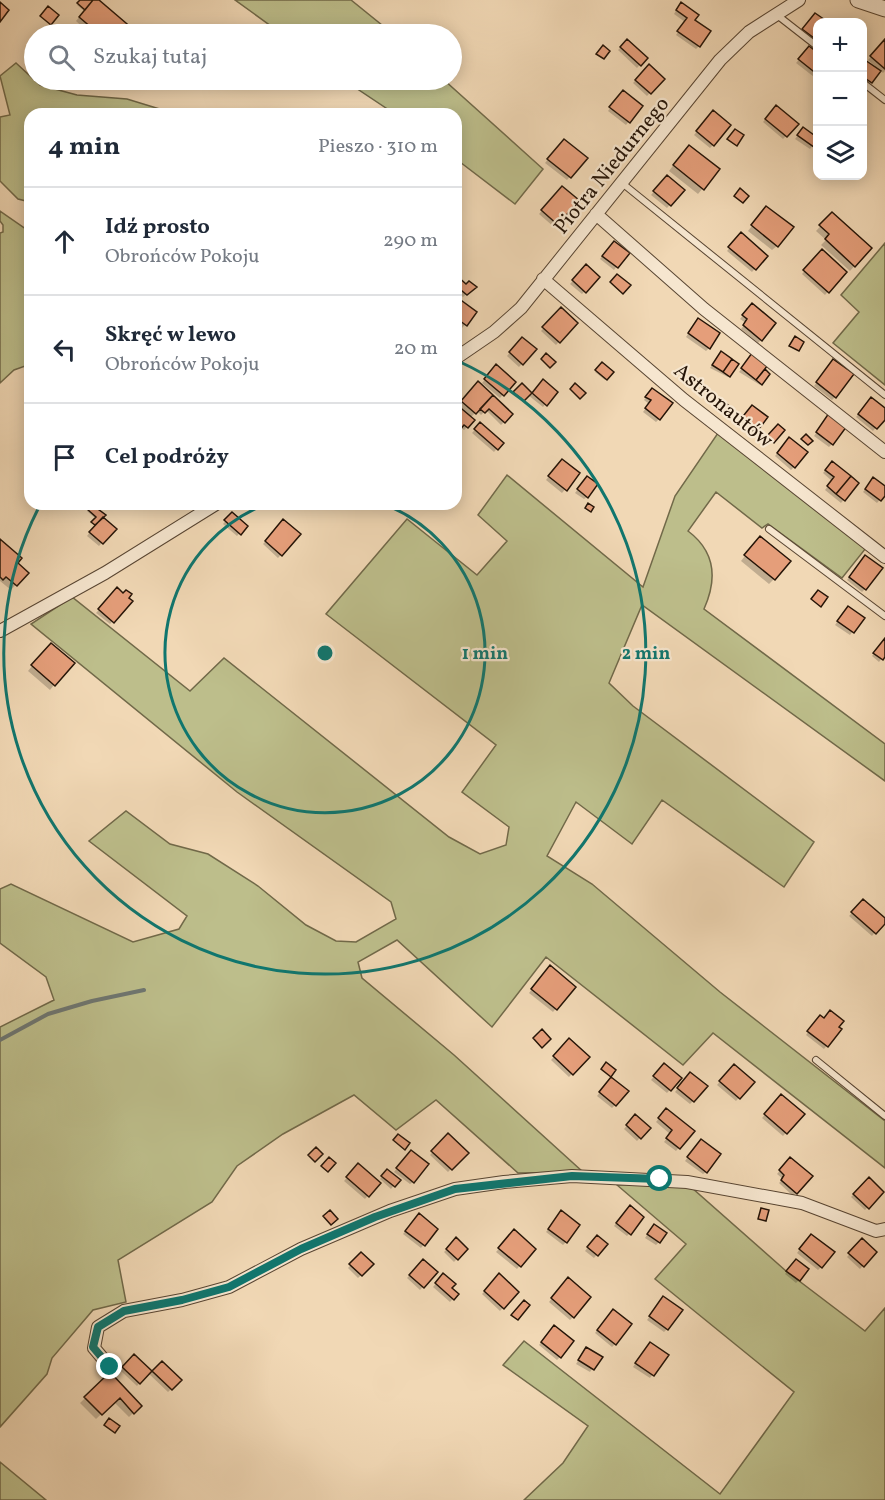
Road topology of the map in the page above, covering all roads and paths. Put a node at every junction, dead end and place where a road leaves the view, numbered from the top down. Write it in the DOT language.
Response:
graph roads {
  1 [pos="800,0"];
  2 [pos="858,0"];
  3 [pos="885,9"];
  4 [pos="777,14"];
  5 [pos="813,43"];
  6 [pos="867,86"];
  7 [pos="885,100"];
  8 [pos="622,183"];
  9 [pos="596,214"];
  10 [pos="543,279"];
  11 [pos="462,354"];
  12 [pos="885,395"];
  13 [pos="885,452"];
  14 [pos="206,510"];
  15 [pos="769,529"];
  16 [pos="885,557"];
  17 [pos="885,616"];
  18 [pos="0,631"];
  19 [pos="816,1060"];
  20 [pos="885,1116"];
  21 [pos="885,1229"];
  22 [pos="110,1367"];
  1 -- 4 [label="street, Piotra Niedurnego"];
  2 -- 3 [label="street"];
  4 -- 5 [label="lane"];
  4 -- 8 [label="street, Piotra Niedurnego"];
  6 -- 7 [label="lane"];
  8 -- 9 [label="street, Piotra Niedurnego"];
  8 -- 12 [label="lane"];
  9 -- 10 [label="street, Piotra Niedurnego"];
  9 -- 13 [label="street"];
  10 -- 11 [label="street, Piotra Niedurnego"];
  10 -- 16 [label="street, Astronautów"];
  14 -- 18 [label="street"];
  15 -- 17 [label="lane"];
  19 -- 20 [label="lane"];
  21 -- 22 [label="street"];
}
